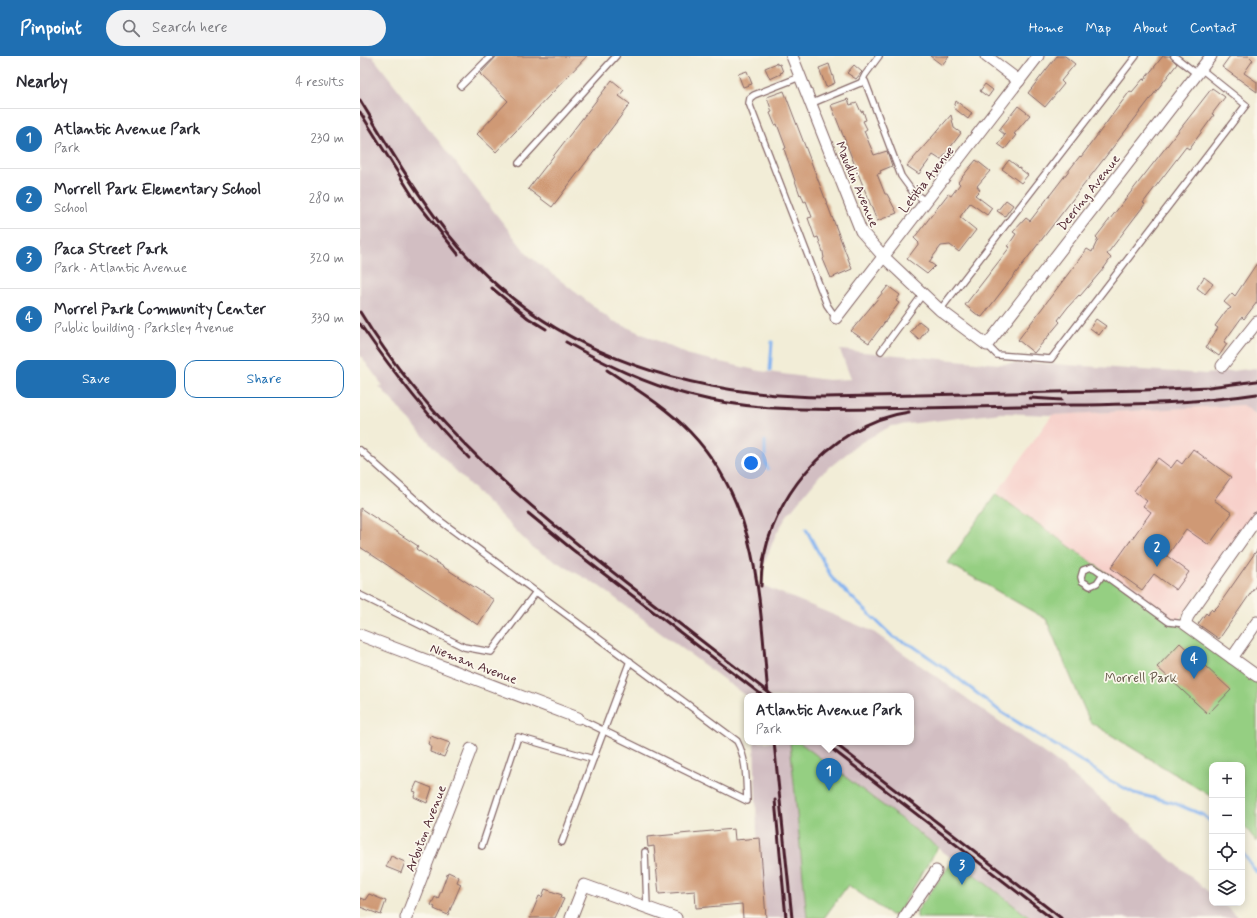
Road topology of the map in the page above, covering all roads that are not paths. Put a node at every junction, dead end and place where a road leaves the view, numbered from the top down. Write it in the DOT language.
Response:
graph roads {
  1 [pos="491,56"];
  2 [pos="616,56"];
  3 [pos="879,56"];
  4 [pos="986,56"];
  5 [pos="1038,56"];
  6 [pos="1136,56"];
  7 [pos="1174,56"];
  8 [pos="1211,56"];
  9 [pos="796,58"];
  10 [pos="1199,72"];
  11 [pos="800,77"];
  12 [pos="1018,81"];
  13 [pos="861,83"];
  14 [pos="461,86"];
  15 [pos="810,104"];
  16 [pos="519,163"];
  17 [pos="926,202"];
  18 [pos="884,257"];
  19 [pos="923,294"];
  20 [pos="940,310"];
  21 [pos="836,318"];
  22 [pos="1257,322"];
  23 [pos="987,345"];
  24 [pos="881,351"];
  25 [pos="1222,366"];
  26 [pos="360,450"];
  27 [pos="1257,518"];
  28 [pos="1103,574"];
  29 [pos="536,592"];
  30 [pos="360,595"];
  31 [pos="1257,622"];
  32 [pos="1185,624"];
  33 [pos="360,635"];
  34 [pos="1232,658"];
  35 [pos="630,661"];
  36 [pos="1257,676"];
  37 [pos="578,718"];
  38 [pos="604,731"];
  39 [pos="471,749"];
  40 [pos="593,759"];
  41 [pos="562,842"];
  42 [pos="482,846"];
  43 [pos="645,852"];
  44 [pos="936,870"];
  45 [pos="647,908"];
  46 [pos="406,918"];
  47 [pos="571,918"];
  48 [pos="676,918"];
  49 [pos="904,918"];
  1 -- 14 [label="lane"];
  2 -- 16 [label="lane"];
  3 -- 13 [label="lane"];
  4 -- 12 [label="street"];
  5 -- 12 [label="street, Letitia Avenue"];
  6 -- 20 [label="lane"];
  7 -- 10 [label="lane"];
  8 -- 10 [label="street, Deering Avenue"];
  9 -- 11 [label="street, Maudlin Avenue"];
  10 -- 23 [label="street, Deering Avenue"];
  10 -- 23 [label="lane"];
  11 -- 15 [label="street, Maudlin Avenue"];
  11 -- 21 [label="lane"];
  12 -- 17 [label="street, Letitia Avenue"];
  13 -- 15 [label="lane"];
  13 -- 17 [label="lane"];
  15 -- 18 [label="street, Maudlin Avenue"];
  17 -- 18 [label="street, Letitia Avenue"];
  18 -- 19 [label="street, Maudlin Avenue"];
  18 -- 21 [label="street, Letitia Avenue"];
  19 -- 20 [label="street, Maudlin Avenue"];
  19 -- 24 [label="lane"];
  20 -- 23 [label="street, Maudlin Avenue"];
  22 -- 25 [label="street"];
  26 -- 29 [label="lane"];
  27 -- 32 [label="street"];
  28 -- 32 [label="lane"];
  29 -- 30 [label="lane"];
  29 -- 35 [label="lane"];
  31 -- 34 [label="street"];
  32 -- 34 [label="street"];
  33 -- 37 [label="street, Nieman Avenue"];
  34 -- 36 [label="street"];
  35 -- 38 [label="lane"];
  35 -- 38 [label="lane"];
  37 -- 38 [label="lane"];
  38 -- 40 [label="lane"];
  39 -- 46 [label="street, Arbuton Avenue"];
  40 -- 41 [label="lane"];
  40 -- 42 [label="lane"];
  43 -- 45 [label="lane"];
  44 -- 49 [label="street"];
  45 -- 47 [label="street"];
  45 -- 48 [label="street"];
}
